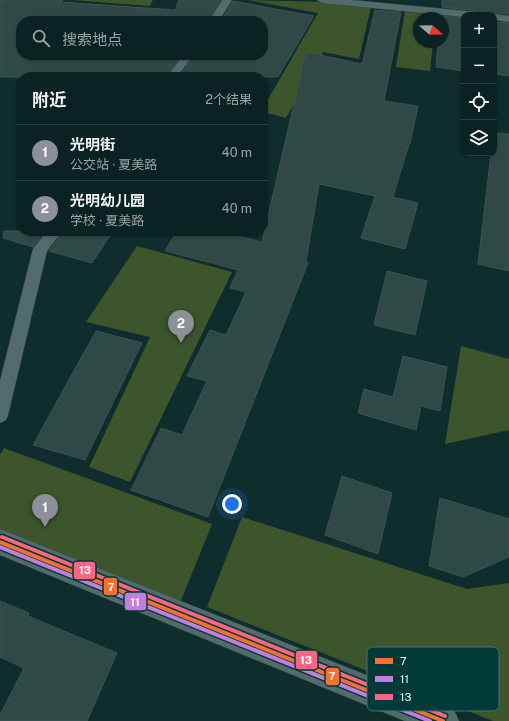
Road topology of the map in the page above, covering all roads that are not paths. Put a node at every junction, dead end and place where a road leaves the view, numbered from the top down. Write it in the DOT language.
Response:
graph roads {
  1 [pos="227,0"];
  2 [pos="322,0"];
  3 [pos="461,13"];
  4 [pos="218,16"];
  5 [pos="497,17"];
  6 [pos="509,18"];
  7 [pos="184,60"];
  8 [pos="176,72"];
  9 [pos="50,236"];
  10 [pos="0,415"];
  11 [pos="0,542"];
  12 [pos="367,690"];
  13 [pos="418,711"];
  14 [pos="443,721"];
  1 -- 4 [label="lane"];
  2 -- 3 [label="lane"];
  5 -- 6 [label="lane"];
  7 -- 8 [label="lane"];
  9 -- 10 [label="lane"];
  11 -- 12 [label="street"];
  13 -- 14 [label="street"];
}
